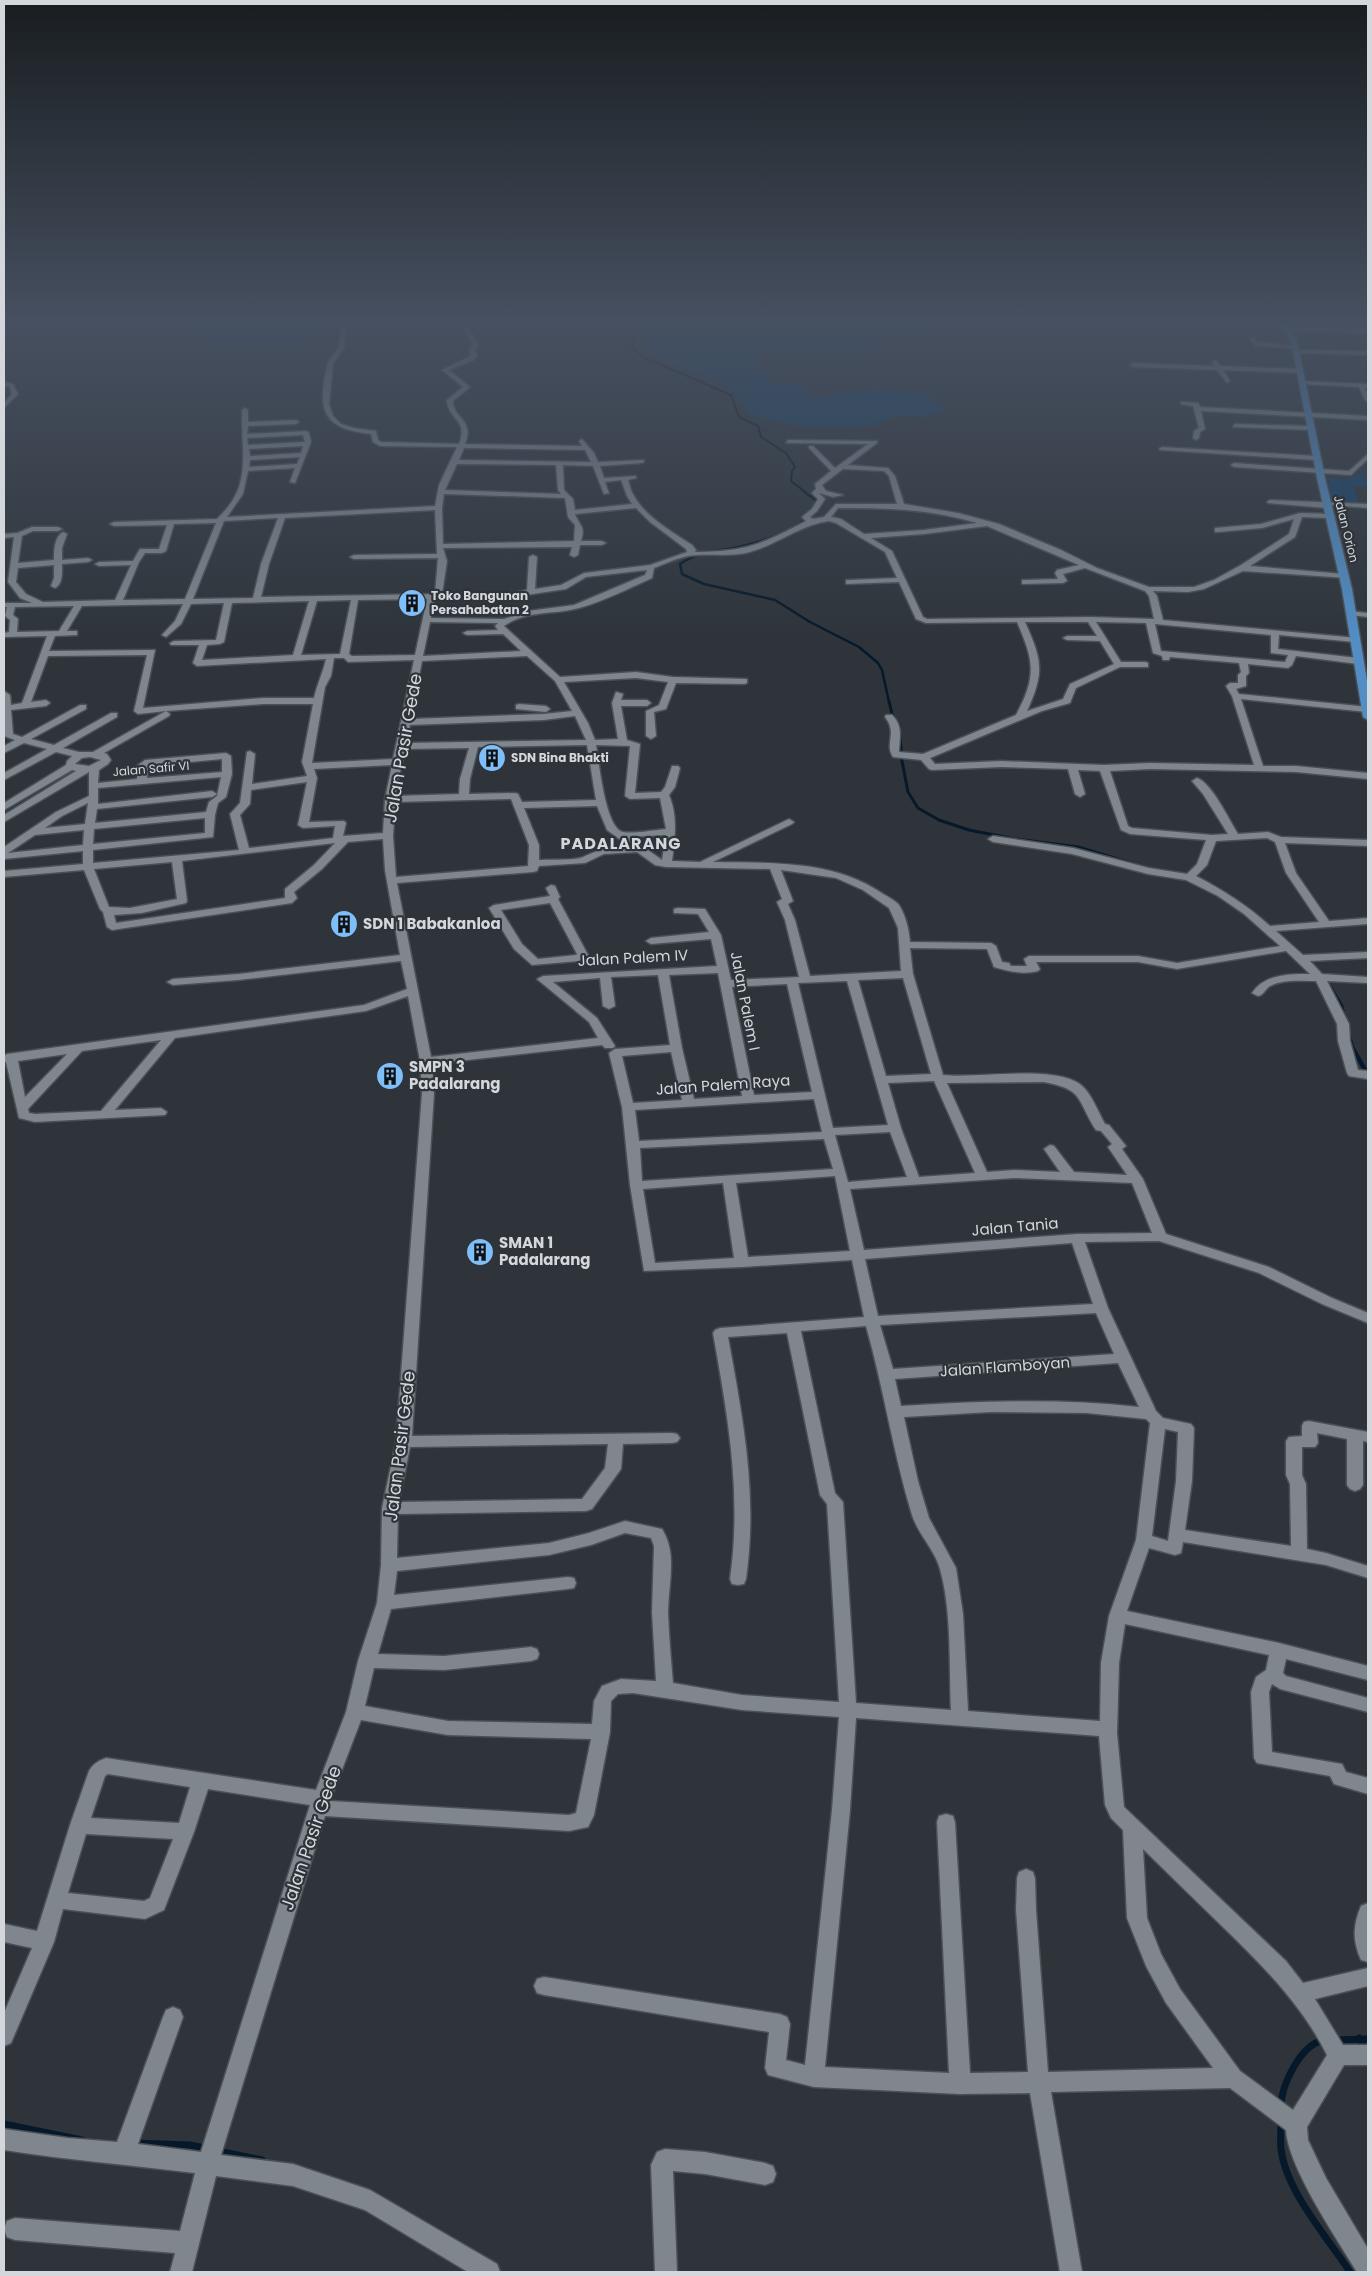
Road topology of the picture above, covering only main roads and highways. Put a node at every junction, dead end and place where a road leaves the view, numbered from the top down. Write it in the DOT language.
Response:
graph roads {
  1 [pos="1311,429"];
  2 [pos="1368,713"];
  1 -- 2 [label="highway, Jalan Orion"];
}
